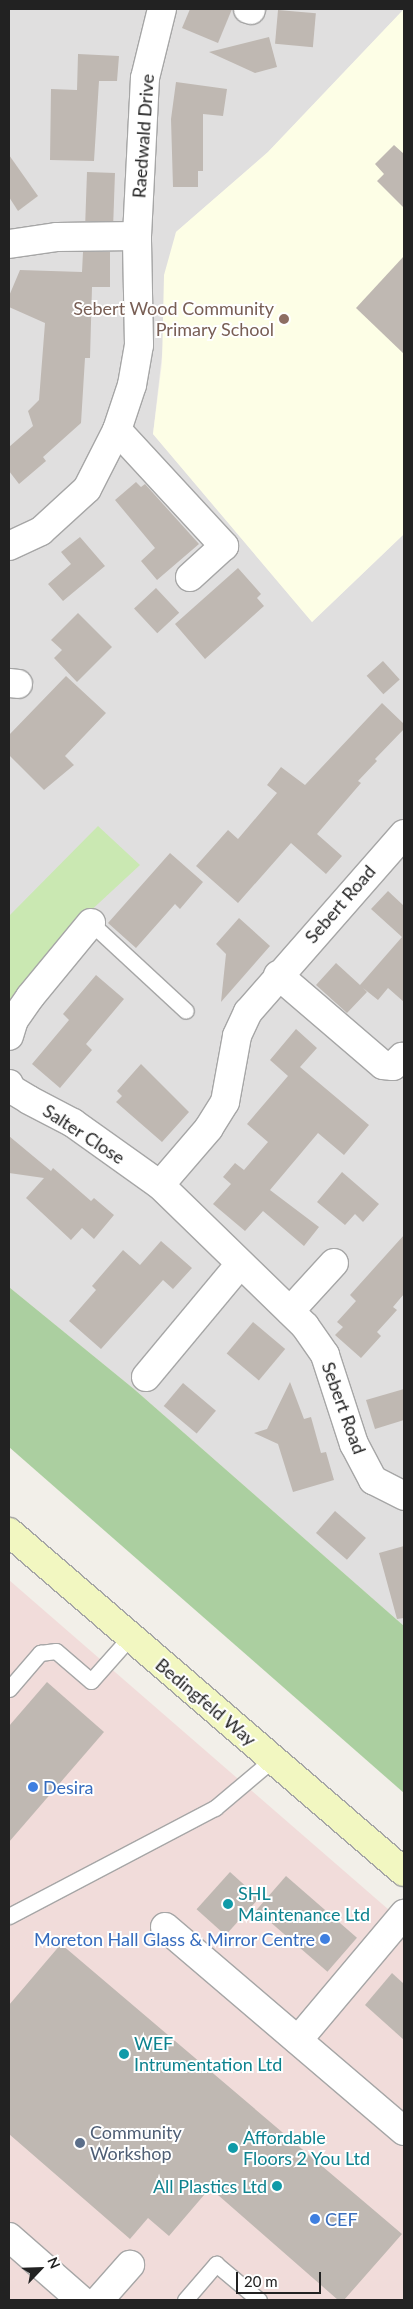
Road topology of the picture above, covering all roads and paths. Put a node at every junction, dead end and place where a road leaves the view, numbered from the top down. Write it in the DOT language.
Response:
graph roads {
  1 [pos="162,9"];
  2 [pos="137,236"];
  3 [pos="9,244"];
  4 [pos="117,430"];
  5 [pos="9,546"];
  6 [pos="190,576"];
  7 [pos="404,834"];
  8 [pos="91,923"];
  9 [pos="278,974"];
  10 [pos="186,1011"];
  11 [pos="9,1036"];
  12 [pos="402,1057"];
  13 [pos="9,1084"];
  14 [pos="160,1185"];
  15 [pos="334,1263"];
  16 [pos="240,1264"];
  17 [pos="290,1311"];
  18 [pos="146,1377"];
  19 [pos="404,1496"];
  20 [pos="9,1532"];
  21 [pos="130,1637"];
  22 [pos="9,1689"];
  23 [pos="274,1759"];
  24 [pos="404,1872"];
  25 [pos="404,1914"];
  26 [pos="9,1916"];
  27 [pos="166,1927"];
  28 [pos="298,2040"];
  29 [pos="404,2131"];
  30 [pos="9,2237"];
  31 [pos="130,2265"];
  32 [pos="81,2300"];
  33 [pos="99,2300"];
  34 [pos="185,2300"];
  35 [pos="259,2300"];
  1 -- 2 [label="street, Raedwald Drive"];
  2 -- 3 [label="street"];
  2 -- 4 [label="street, Raedwald Drive"];
  4 -- 5 [label="street, Raedwald Drive"];
  4 -- 6 [label="street"];
  7 -- 9 [label="street, Sebert Road"];
  8 -- 10 [label="lane"];
  8 -- 11 [label="street"];
  9 -- 12 [label="street"];
  9 -- 14 [label="street, Sebert Road"];
  13 -- 14 [label="street, Salter Close"];
  14 -- 16 [label="street, Sebert Road"];
  15 -- 17 [label="street"];
  16 -- 17 [label="street, Sebert Road"];
  16 -- 18 [label="street"];
  17 -- 19 [label="street, Sebert Road"];
  20 -- 21 [label="street, Bedingfeld Way"];
  21 -- 22 [label="lane"];
  21 -- 23 [label="street, Bedingfeld Way"];
  23 -- 24 [label="street, Bedingfeld Way"];
  23 -- 26 [label="lane"];
  25 -- 28 [label="street"];
  27 -- 28 [label="street"];
  28 -- 29 [label="street"];
  30 -- 32 [label="street"];
  31 -- 33 [label="street"];
  34 -- 35 [label="lane"];
}
